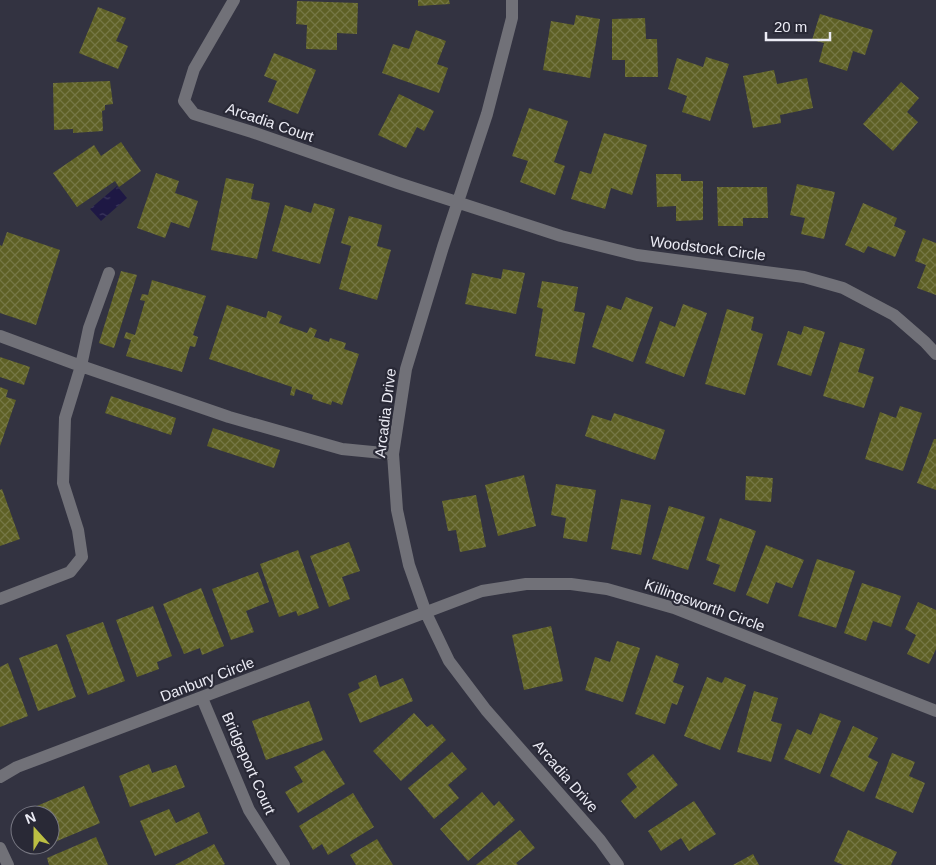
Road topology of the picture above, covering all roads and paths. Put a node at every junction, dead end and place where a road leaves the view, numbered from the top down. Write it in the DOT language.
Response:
graph roads {
  1 [pos="234,0"];
  2 [pos="512,0"];
  3 [pos="459,203"];
  4 [pos="109,273"];
  5 [pos="0,336"];
  6 [pos="936,354"];
  7 [pos="82,366"];
  8 [pos="393,454"];
  9 [pos="0,599"];
  10 [pos="426,613"];
  11 [pos="202,698"];
  12 [pos="936,711"];
  13 [pos="0,776"];
  14 [pos="0,848"];
  15 [pos="8,865"];
  16 [pos="284,865"];
  17 [pos="618,865"];
  1 -- 3 [label="street, Arcadia Court"];
  2 -- 3 [label="street, Arcadia Drive"];
  3 -- 6 [label="street, Woodstock Circle"];
  3 -- 8 [label="street, Arcadia Drive"];
  4 -- 7 [label="street"];
  5 -- 7 [label="street"];
  7 -- 8 [label="street"];
  7 -- 9 [label="street"];
  8 -- 10 [label="street, Arcadia Drive"];
  10 -- 11 [label="street, Danbury Circle"];
  10 -- 12 [label="street, Killingsworth Circle"];
  10 -- 17 [label="street, Arcadia Drive"];
  11 -- 13 [label="street, Danbury Circle"];
  11 -- 16 [label="street, Bridgeport Court"];
  14 -- 15 [label="street"];
}
